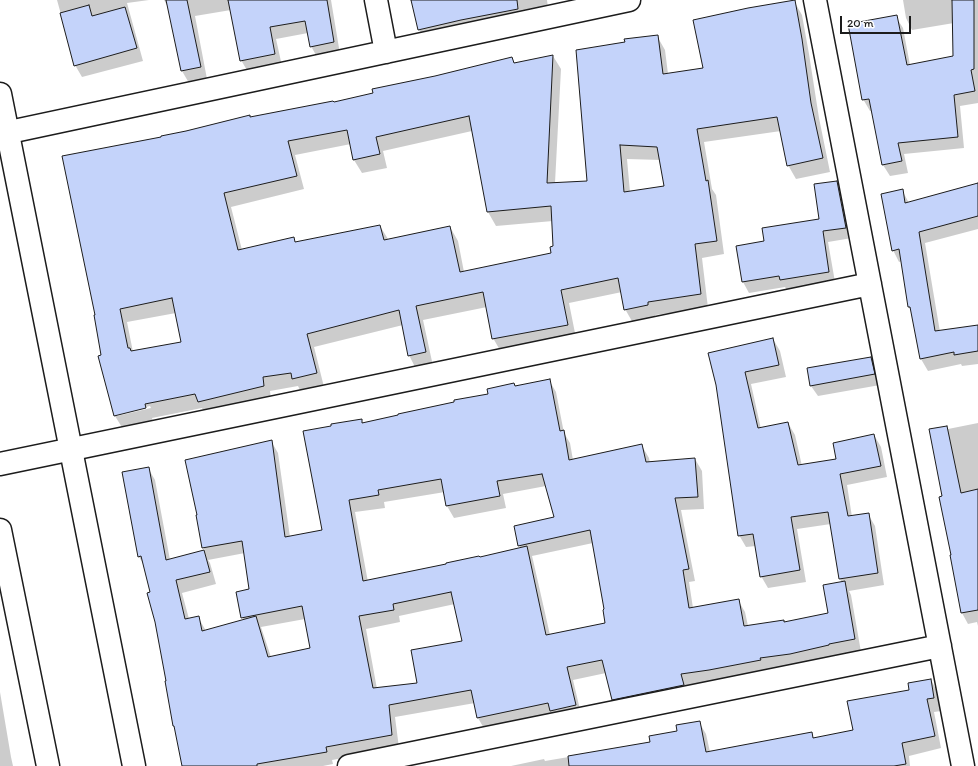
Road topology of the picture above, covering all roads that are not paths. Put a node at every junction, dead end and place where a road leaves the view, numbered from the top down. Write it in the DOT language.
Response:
graph roads {
  1 [pos="376,0"];
  2 [pos="629,0"];
  3 [pos="815,0"];
  4 [pos="386,52"];
  5 [pos="0,94"];
  6 [pos="4,134"];
  7 [pos="870,284"];
  8 [pos="70,450"];
  9 [pos="0,464"];
  10 [pos="0,530"];
  11 [pos="940,646"];
  12 [pos="48,766"];
  13 [pos="134,766"];
  14 [pos="349,766"];
  15 [pos="963,766"];
  1 -- 4 [label="street"];
  2 -- 4 [label="street"];
  3 -- 7 [label="street"];
  4 -- 6 [label="street"];
  5 -- 6 [label="street"];
  6 -- 8 [label="street"];
  7 -- 8 [label="street"];
  7 -- 11 [label="street"];
  8 -- 9 [label="street"];
  8 -- 13 [label="street"];
  10 -- 12 [label="street"];
  11 -- 14 [label="street"];
  11 -- 15 [label="street"];
}
